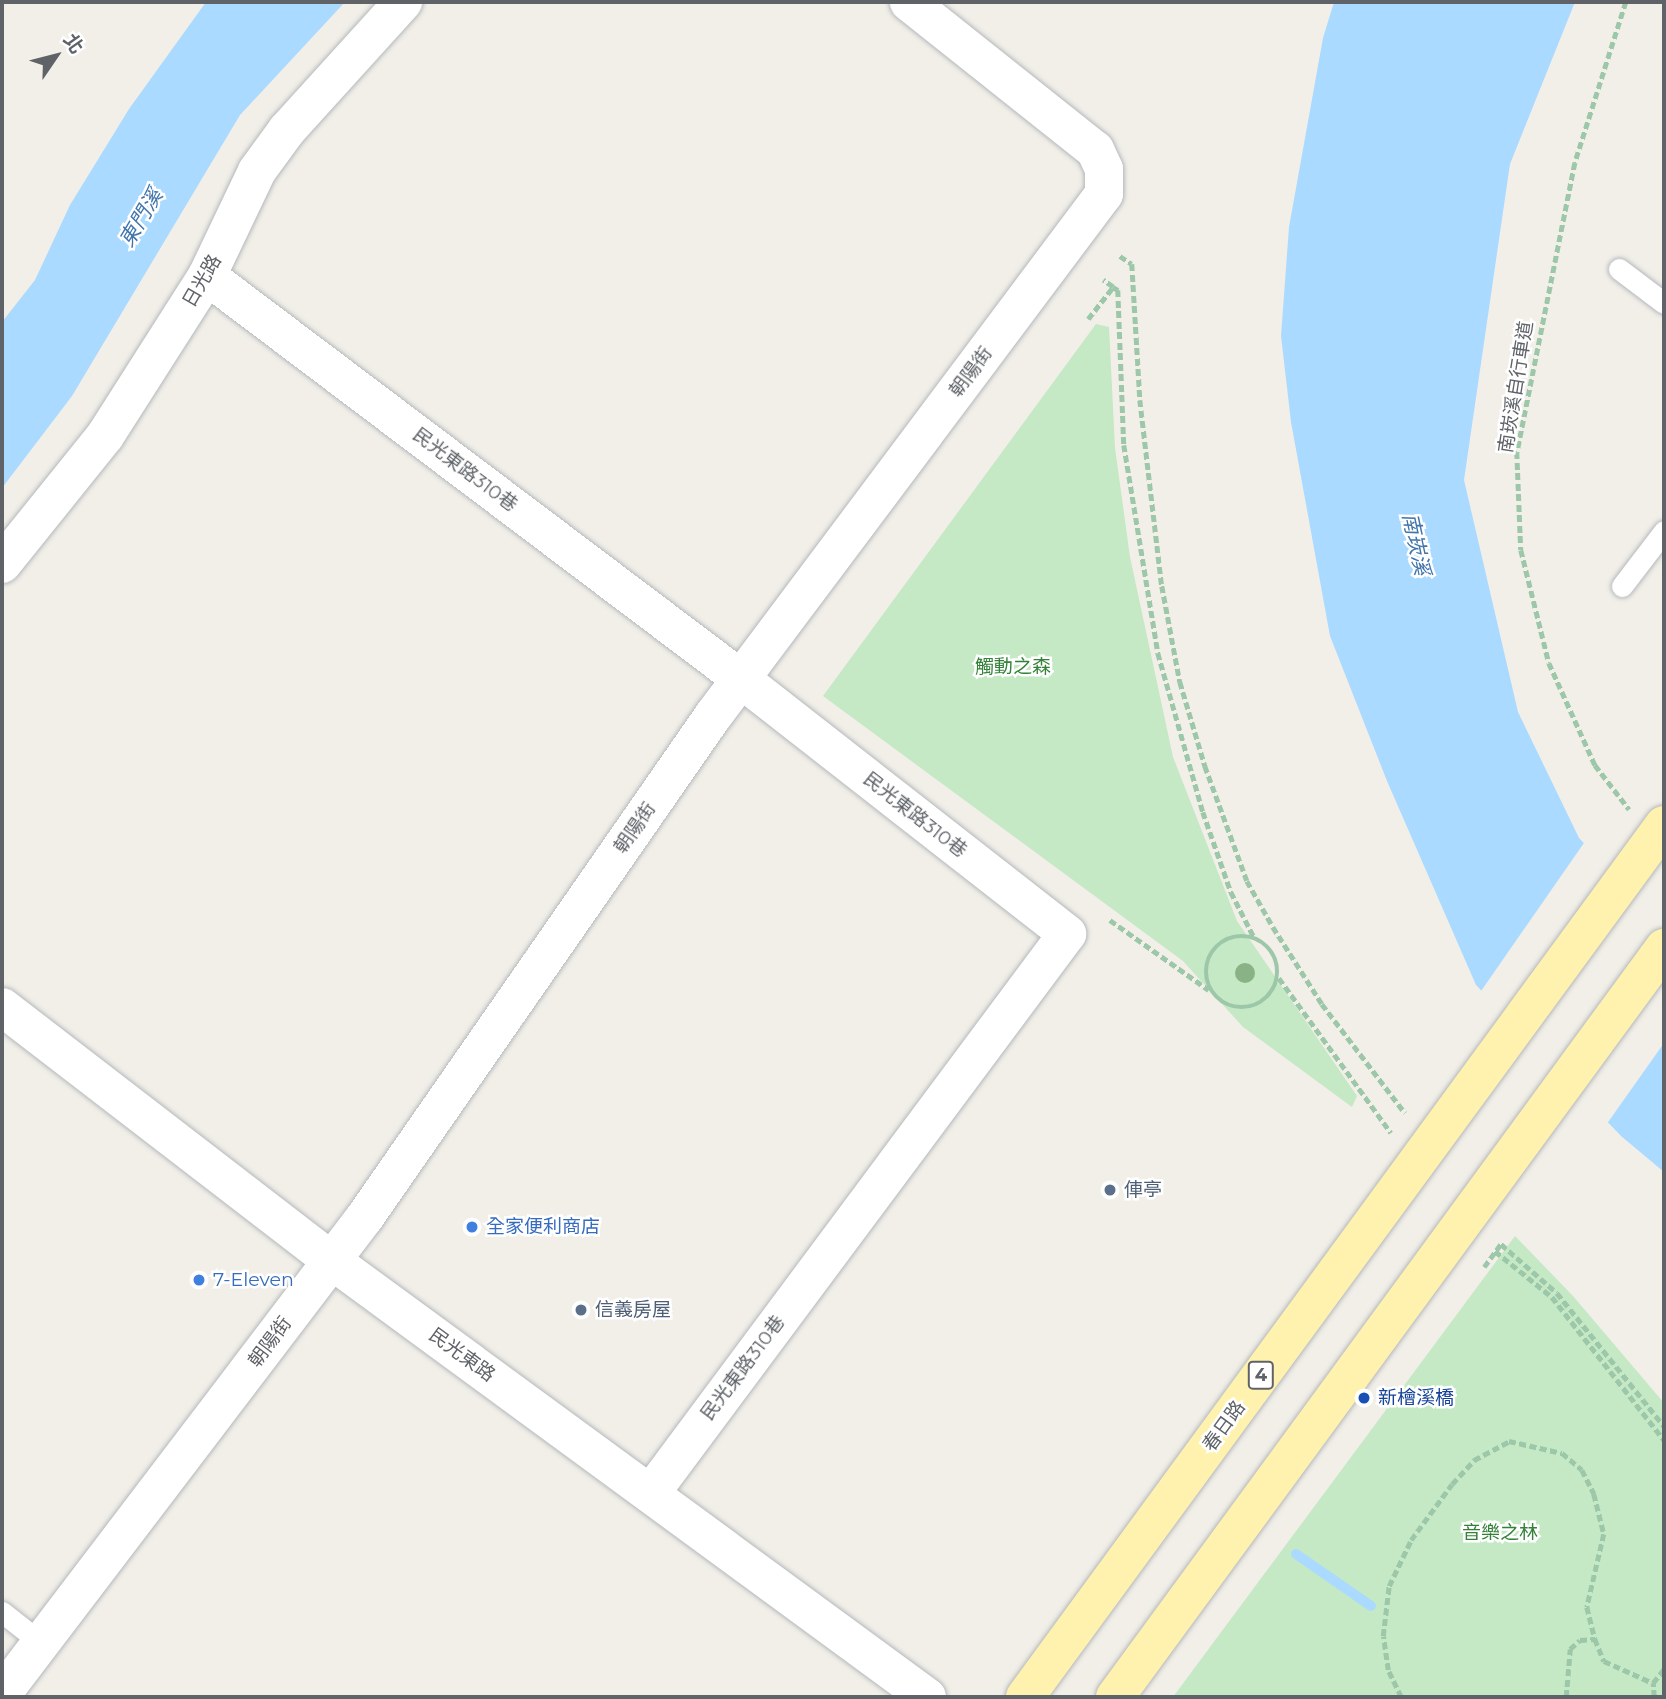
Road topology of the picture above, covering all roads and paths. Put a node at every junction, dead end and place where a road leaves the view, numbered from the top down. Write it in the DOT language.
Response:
graph roads {
  1 [pos="403,2"];
  2 [pos="909,2"];
  3 [pos="1626,2"];
  4 [pos="1120,256"];
  5 [pos="1619,269"];
  6 [pos="207,276"];
  7 [pos="1102,279"];
  8 [pos="1113,287"];
  9 [pos="1664,303"];
  10 [pos="1088,319"];
  11 [pos="1664,531"];
  12 [pos="2,564"];
  13 [pos="1622,586"];
  14 [pos="741,679"];
  15 [pos="1656,841"];
  16 [pos="1110,920"];
  17 [pos="1254,937"];
  18 [pos="1664,948"];
  19 [pos="1278,977"];
  20 [pos="1212,992"];
  21 [pos="2,1007"];
  22 [pos="1405,1114"];
  23 [pos="1391,1133"];
  24 [pos="1495,1251"];
  25 [pos="331,1260"];
  26 [pos="1483,1267"];
  27 [pos="1664,1426"];
  28 [pos="1664,1440"];
  29 [pos="651,1493"];
  30 [pos="2,1612"];
  31 [pos="1595,1639"];
  32 [pos="40,1642"];
  33 [pos="1664,1669"];
  34 [pos="1653,1684"];
  35 [pos="2,1694"];
  36 [pos="927,1697"];
  37 [pos="1025,1697"];
  38 [pos="1115,1697"];
  39 [pos="1401,1697"];
  40 [pos="1566,1697"];
  41 [pos="1654,1697"];
  1 -- 6 [label="street, 日光路"];
  2 -- 14 [label="street, 朝陽街"];
  3 -- 15 [label="path, 南崁溪自行車道"];
  4 -- 22 [label="path"];
  5 -- 9 [label="lane"];
  6 -- 12 [label="street, 日光路"];
  6 -- 14 [label="street, 民光東路310巷"];
  7 -- 8 [label="path"];
  8 -- 10 [label="path"];
  8 -- 17 [label="path"];
  11 -- 13 [label="lane"];
  14 -- 25 [label="street, 朝陽街"];
  14 -- 29 [label="street, 民光東路310巷"];
  15 -- 37 [label="main road, 春日路 / 4"];
  16 -- 20 [label="path"];
  17 -- 19 [label="path"];
  17 -- 20 [label="path"];
  18 -- 38 [label="main road"];
  19 -- 20 [label="path"];
  19 -- 23 [label="path"];
  21 -- 25 [label="street, 民光東路"];
  24 -- 26 [label="path"];
  24 -- 27 [label="path"];
  24 -- 28 [label="path"];
  25 -- 29 [label="street, 民光東路"];
  25 -- 32 [label="street, 朝陽街"];
  29 -- 36 [label="street, 民光東路"];
  30 -- 32 [label="lane"];
  31 -- 34 [label="path"];
  31 -- 39 [label="path"];
  31 -- 40 [label="path"];
  32 -- 35 [label="street, 朝陽街"];
  33 -- 34 [label="path"];
  34 -- 41 [label="path"];
}
